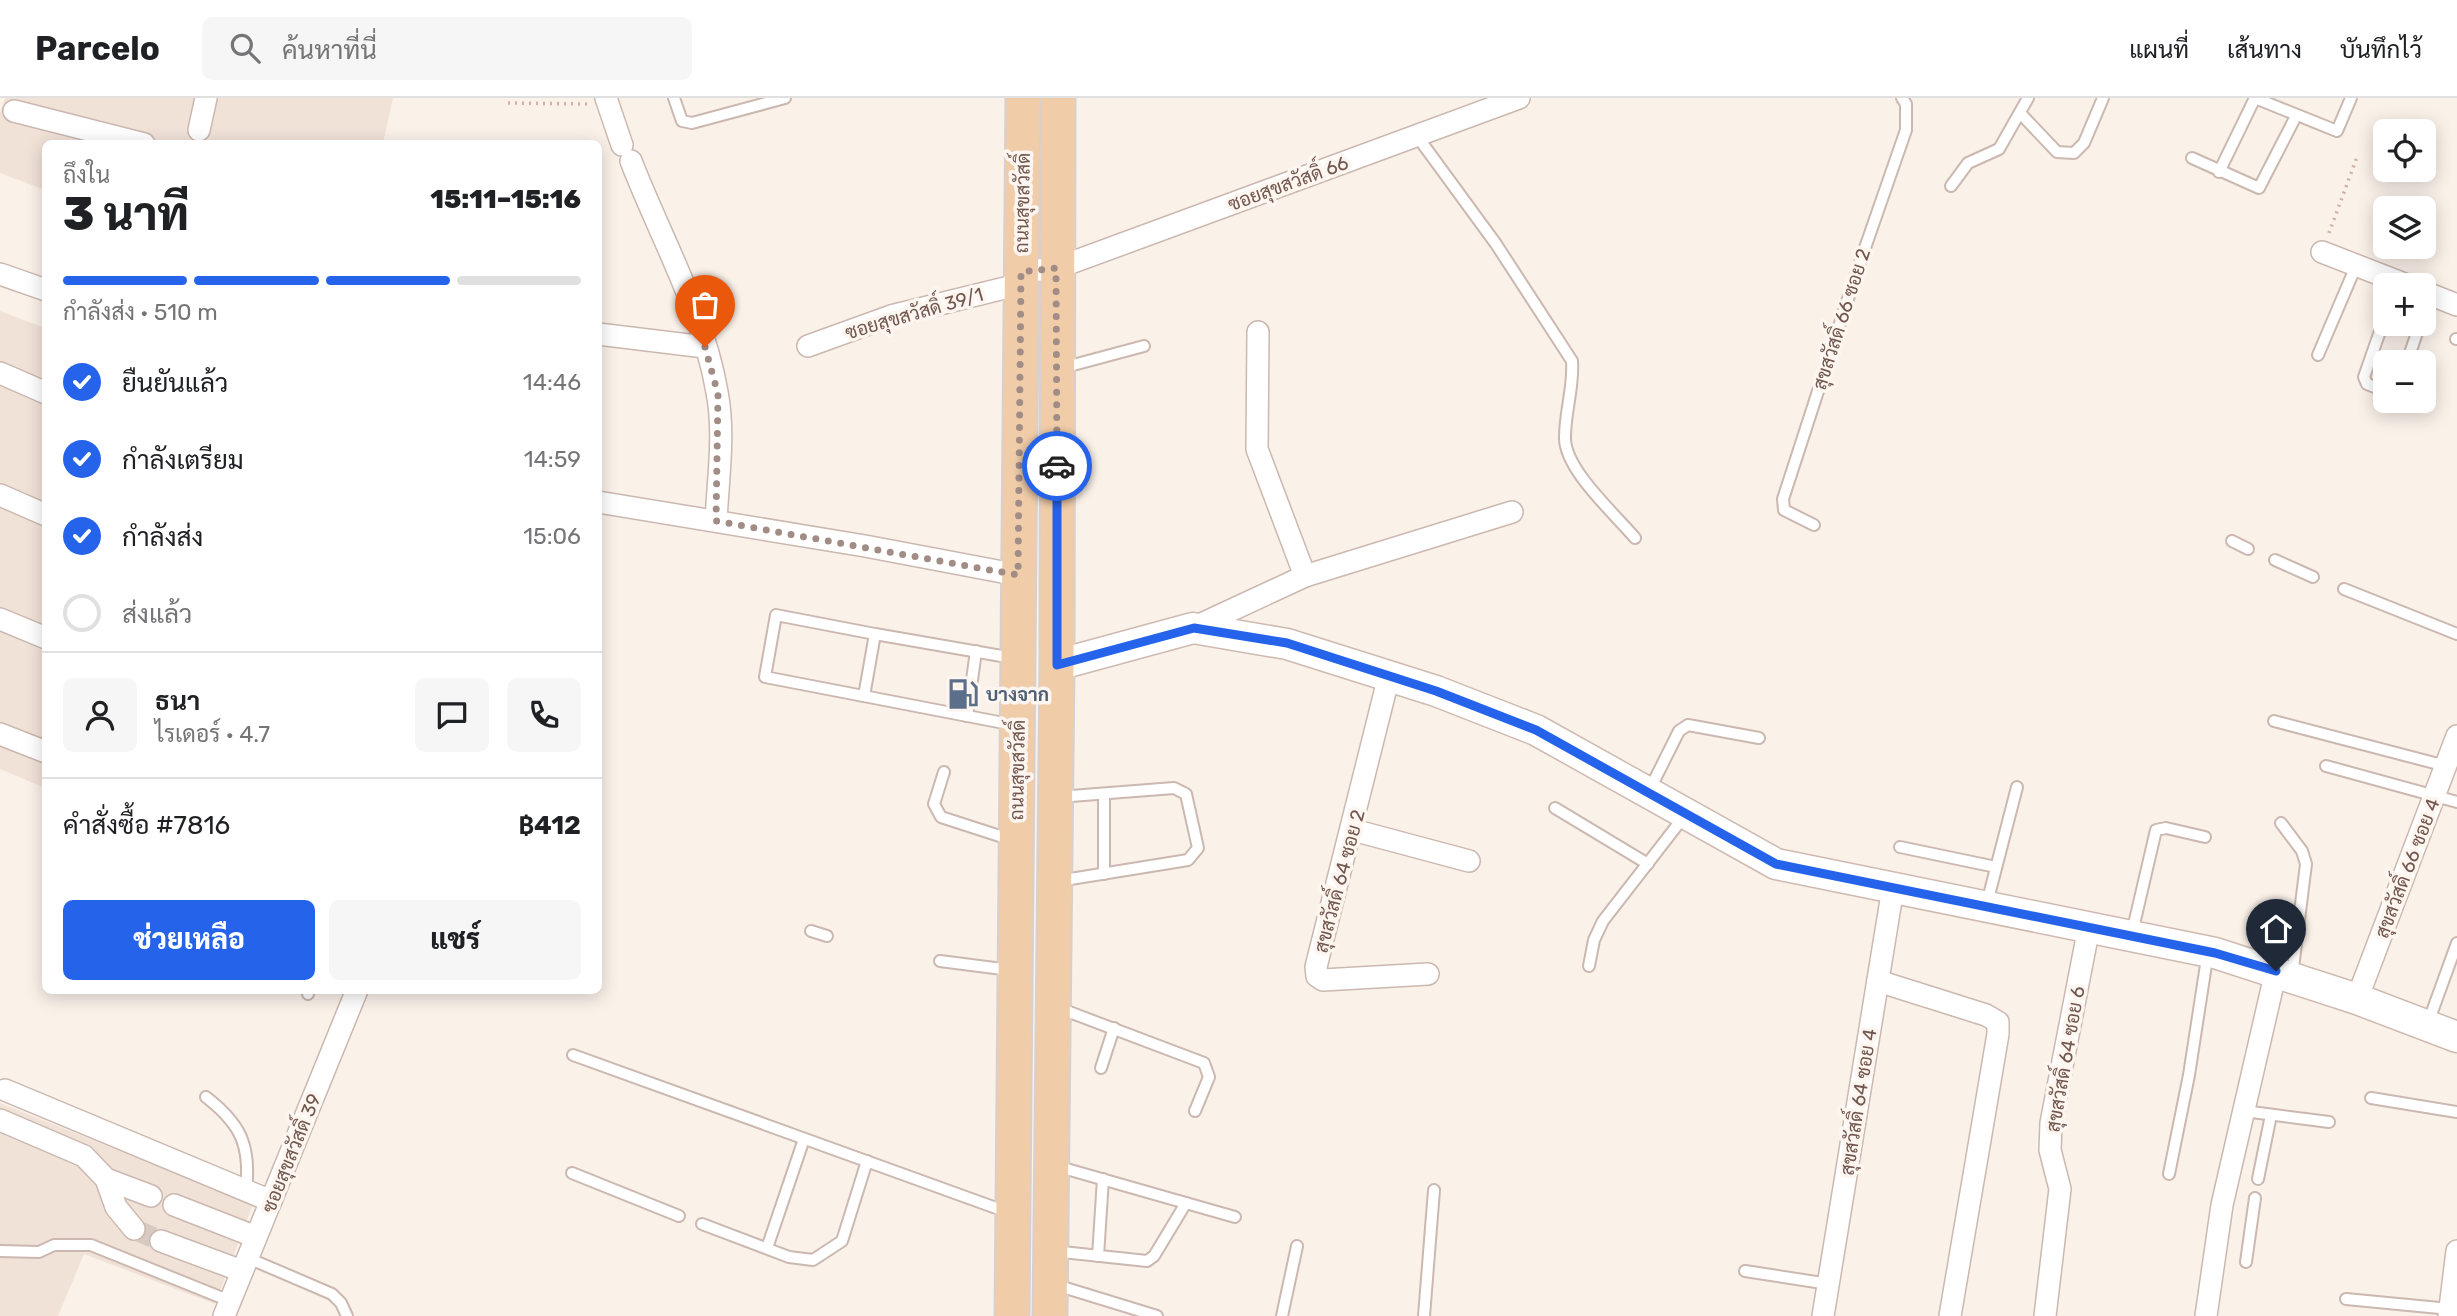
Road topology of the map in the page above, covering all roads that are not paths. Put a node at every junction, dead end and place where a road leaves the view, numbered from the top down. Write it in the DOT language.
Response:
graph roads {
  1 [pos="206,98"];
  2 [pos="674,98"];
  3 [pos="785,98"];
  4 [pos="1023,98"];
  5 [pos="1058,98"];
  6 [pos="1520,98"];
  7 [pos="1902,98"];
  8 [pos="2028,98"];
  9 [pos="2102,98"];
  10 [pos="2255,98"];
  11 [pos="2351,98"];
  12 [pos="608,101"];
  13 [pos="14,111"];
  14 [pos="2021,114"];
  15 [pos="2296,116"];
  16 [pos="1416,136"];
  17 [pos="198,139"];
  18 [pos="128,140"];
  19 [pos="2192,158"];
  20 [pos="2220,172"];
  21 [pos="1951,186"];
  22 [pos="2322,252"];
  23 [pos="2356,266"];
  24 [pos="1056,268"];
  25 [pos="2374,273"];
  26 [pos="0,274"];
  27 [pos="1021,278"];
  28 [pos="42,289"];
  29 [pos="2436,297"];
  30 [pos="2457,305"];
  31 [pos="1258,332"];
  32 [pos="602,334"];
  33 [pos="808,346"];
  34 [pos="1144,346"];
  35 [pos="705,347"];
  36 [pos="2373,351"];
  37 [pos="2318,355"];
  38 [pos="1057,370"];
  39 [pos="0,373"];
  40 [pos="2373,386"];
  41 [pos="42,391"];
  42 [pos="0,495"];
  43 [pos="602,503"];
  44 [pos="42,512"];
  45 [pos="1512,512"];
  46 [pos="716,521"];
  47 [pos="1814,525"];
  48 [pos="1636,538"];
  49 [pos="2232,541"];
  50 [pos="2248,549"];
  51 [pos="2276,560"];
  52 [pos="1018,575"];
  53 [pos="1305,576"];
  54 [pos="2313,577"];
  55 [pos="2344,589"];
  56 [pos="0,619"];
  57 [pos="1194,628"];
  58 [pos="875,634"];
  59 [pos="2457,634"];
  60 [pos="42,636"];
  61 [pos="976,651"];
  62 [pos="1018,658"];
  63 [pos="1057,665"];
  64 [pos="1389,676"];
  65 [pos="864,696"];
  66 [pos="967,716"];
  67 [pos="2274,721"];
  68 [pos="1017,725"];
  69 [pos="0,734"];
  70 [pos="2457,736"];
  71 [pos="1759,738"];
  72 [pos="42,750"];
  73 [pos="2326,766"];
  74 [pos="2446,766"];
  75 [pos="944,772"];
  76 [pos="2017,787"];
  77 [pos="1649,792"];
  78 [pos="1104,794"];
  79 [pos="2434,796"];
  80 [pos="1055,798"];
  81 [pos="2457,802"];
  82 [pos="1555,807"];
  83 [pos="1687,813"];
  84 [pos="2281,823"];
  85 [pos="1353,830"];
  86 [pos="2204,837"];
  87 [pos="1016,841"];
  88 [pos="1900,847"];
  89 [pos="1469,861"];
  90 [pos="1648,864"];
  91 [pos="1996,867"];
  92 [pos="1104,874"];
  93 [pos="1054,881"];
  94 [pos="1893,888"];
  95 [pos="1986,905"];
  96 [pos="2089,927"];
  97 [pos="811,931"];
  98 [pos="2131,935"];
  99 [pos="827,936"];
  100 [pos="2457,943"];
  101 [pos="2208,951"];
  102 [pos="940,961"];
  103 [pos="1589,966"];
  104 [pos="1015,970"];
  105 [pos="1427,974"];
  106 [pos="2284,974"];
  107 [pos="1878,981"];
  108 [pos="355,994"];
  109 [pos="2357,999"];
  110 [pos="1053,1006"];
  111 [pos="2427,1026"];
  112 [pos="1114,1028"];
  113 [pos="2457,1037"];
  114 [pos="573,1055"];
  115 [pos="1101,1068"];
  116 [pos="5,1090"];
  117 [pos="206,1097"];
  118 [pos="2371,1098"];
  119 [pos="1195,1111"];
  120 [pos="2244,1111"];
  121 [pos="2457,1112"];
  122 [pos="2271,1115"];
  123 [pos="0,1119"];
  124 [pos="2329,1122"];
  125 [pos="804,1139"];
  126 [pos="867,1161"];
  127 [pos="1051,1164"];
  128 [pos="572,1174"];
  129 [pos="2169,1174"];
  130 [pos="106,1179"];
  131 [pos="1102,1179"];
  132 [pos="2259,1179"];
  133 [pos="246,1190"];
  134 [pos="1434,1190"];
  135 [pos="151,1196"];
  136 [pos="2255,1198"];
  137 [pos="271,1201"];
  138 [pos="1186,1203"];
  139 [pos="174,1205"];
  140 [pos="1013,1214"];
  141 [pos="679,1216"];
  142 [pos="1235,1217"];
  143 [pos="702,1224"];
  144 [pos="134,1229"];
  145 [pos="256,1237"];
  146 [pos="161,1241"];
  147 [pos="1297,1246"];
  148 [pos="767,1248"];
  149 [pos="1050,1250"];
  150 [pos="0,1251"];
  151 [pos="2457,1251"];
  152 [pos="1098,1256"];
  153 [pos="2246,1262"];
  154 [pos="245,1264"];
  155 [pos="1745,1271"];
  156 [pos="1829,1284"];
  157 [pos="2346,1299"];
  158 [pos="1050,1300"];
  159 [pos="227,1308"];
  160 [pos="2450,1312"];
  161 [pos="347,1316"];
  162 [pos="1012,1316"];
  163 [pos="1157,1316"];
  164 [pos="1282,1316"];
  165 [pos="1424,1316"];
  166 [pos="1824,1316"];
  167 [pos="1950,1316"];
  168 [pos="2045,1316"];
  169 [pos="2206,1316"];
  1 -- 17 [label="street"];
  2 -- 3 [label="lane"];
  4 -- 27 [label="main road, ถนนสุขสวัสดิ์"];
  5 -- 24 [label="main road, ถนนสุขสวัสดิ์"];
  6 -- 16 [label="street, ซอยสุขสวัสดิ์ 66"];
  7 -- 47 [label="lane, สุขสวัสดิ์ 66 ซอย 2"];
  8 -- 14 [label="lane"];
  9 -- 14 [label="lane"];
  10 -- 15 [label="lane"];
  10 -- 20 [label="lane"];
  11 -- 15 [label="lane"];
  12 -- 35 [label="street"];
  13 -- 18 [label="street"];
  14 -- 21 [label="lane"];
  15 -- 20 [label="lane"];
  16 -- 24 [label="street, ซอยสุขสวัสดิ์ 66"];
  16 -- 48 [label="lane"];
  19 -- 20 [label="lane"];
  22 -- 23 [label="street"];
  23 -- 25 [label="street"];
  23 -- 37 [label="lane"];
  24 -- 27 [label="street, ซอยสุขสวัสดิ์ 66"];
  24 -- 38 [label="main road, ถนนสุขสวัสดิ์"];
  26 -- 28 [label="street"];
  27 -- 33 [label="street, ซอยสุขสวัสดิ์ 39/1"];
  27 -- 52 [label="main road, ถนนสุขสวัสดิ์"];
  29 -- 30 [label="street"];
  31 -- 53 [label="street"];
  32 -- 35 [label="street"];
  34 -- 38 [label="lane"];
  35 -- 46 [label="street"];
  36 -- 40 [label="lane"];
  38 -- 63 [label="main road, ถนนสุขสวัสดิ์"];
  39 -- 41 [label="street"];
  42 -- 44 [label="street"];
  43 -- 46 [label="street"];
  45 -- 53 [label="street"];
  46 -- 52 [label="street"];
  49 -- 50 [label="lane"];
  51 -- 54 [label="lane"];
  52 -- 62 [label="main road, ถนนสุขสวัสดิ์"];
  53 -- 57 [label="street"];
  55 -- 59 [label="lane"];
  56 -- 60 [label="street"];
  57 -- 63 [label="street"];
  57 -- 64 [label="street"];
  58 -- 61 [label="lane"];
  58 -- 65 [label="lane"];
  58 -- 65 [label="lane"];
  61 -- 62 [label="lane"];
  61 -- 66 [label="lane"];
  62 -- 68 [label="main road, ถนนสุขสวัสดิ์"];
  63 -- 80 [label="main road, ถนนสุขสวัสดิ์"];
  64 -- 77 [label="street"];
  64 -- 85 [label="street, สุขสวัสดิ์ 64 ซอย 2"];
  65 -- 66 [label="lane"];
  66 -- 68 [label="lane"];
  67 -- 74 [label="lane"];
  68 -- 87 [label="main road, ถนนสุขสวัสดิ์"];
  69 -- 72 [label="street"];
  70 -- 74 [label="street, สุขสวัสดิ์ 66 ซอย 4"];
  71 -- 77 [label="lane"];
  73 -- 79 [label="lane"];
  74 -- 79 [label="street, สุขสวัสดิ์ 66 ซอย 4"];
  75 -- 87 [label="lane"];
  76 -- 91 [label="lane"];
  77 -- 83 [label="street"];
  78 -- 80 [label="lane"];
  78 -- 92 [label="lane"];
  78 -- 92 [label="lane"];
  79 -- 81 [label="lane"];
  79 -- 109 [label="street, สุขสวัสดิ์ 66 ซอย 4"];
  80 -- 93 [label="main road, ถนนสุขสวัสดิ์"];
  82 -- 90 [label="lane"];
  83 -- 90 [label="lane"];
  83 -- 94 [label="street"];
  84 -- 106 [label="lane"];
  85 -- 89 [label="street"];
  85 -- 105 [label="street, สุขสวัสดิ์ 64 ซอย 2"];
  86 -- 98 [label="lane"];
  87 -- 104 [label="main road, ถนนสุขสวัสดิ์"];
  88 -- 91 [label="lane"];
  90 -- 103 [label="lane"];
  91 -- 95 [label="lane"];
  92 -- 93 [label="lane"];
  93 -- 110 [label="main road, ถนนสุขสวัสดิ์"];
  94 -- 95 [label="street"];
  94 -- 107 [label="street, สุขสวัสดิ์ 64 ซอย 4"];
  95 -- 96 [label="street"];
  96 -- 98 [label="street"];
  96 -- 168 [label="street, สุขสวัสดิ์ 64 ซอย 6"];
  97 -- 99 [label="lane"];
  98 -- 101 [label="street"];
  100 -- 111 [label="lane"];
  101 -- 106 [label="street"];
  101 -- 129 [label="lane"];
  102 -- 104 [label="lane"];
  104 -- 140 [label="main road, ถนนสุขสวัสดิ์"];
  106 -- 109 [label="street"];
  106 -- 120 [label="street"];
  107 -- 156 [label="street, สุขสวัสดิ์ 64 ซอย 4"];
  107 -- 167 [label="street"];
  108 -- 137 [label="street, ซอยสุขสวัสดิ์ 39"];
  109 -- 111 [label="street"];
  110 -- 112 [label="lane"];
  110 -- 127 [label="main road, ถนนสุขสวัสดิ์"];
  111 -- 113 [label="street"];
  112 -- 115 [label="lane"];
  112 -- 119 [label="lane"];
  114 -- 125 [label="lane"];
  116 -- 133 [label="street"];
  117 -- 133 [label="lane"];
  118 -- 121 [label="lane"];
  120 -- 122 [label="lane"];
  120 -- 169 [label="street"];
  122 -- 124 [label="lane"];
  122 -- 132 [label="lane"];
  123 -- 130 [label="street"];
  125 -- 126 [label="lane"];
  125 -- 148 [label="lane"];
  126 -- 140 [label="lane"];
  126 -- 148 [label="lane"];
  127 -- 131 [label="lane"];
  127 -- 149 [label="main road, ถนนสุขสวัสดิ์"];
  128 -- 141 [label="lane"];
  130 -- 135 [label="street"];
  130 -- 144 [label="street"];
  131 -- 138 [label="lane"];
  131 -- 152 [label="lane"];
  133 -- 137 [label="street"];
  134 -- 165 [label="lane"];
  136 -- 153 [label="lane"];
  137 -- 145 [label="street, ซอยสุขสวัสดิ์ 39"];
  138 -- 142 [label="lane"];
  138 -- 152 [label="lane"];
  139 -- 145 [label="street"];
  140 -- 162 [label="main road, ถนนสุขสวัสดิ์"];
  143 -- 148 [label="lane"];
  145 -- 154 [label="street, ซอยสุขสวัสดิ์ 39"];
  146 -- 154 [label="street"];
  147 -- 164 [label="lane"];
  149 -- 152 [label="lane"];
  149 -- 158 [label="main road, ถนนสุขสวัสดิ์"];
  150 -- 159 [label="lane"];
  151 -- 160 [label="street"];
  154 -- 159 [label="street, ซอยสุขสวัสดิ์ 39"];
  154 -- 161 [label="lane"];
  155 -- 156 [label="lane"];
  156 -- 166 [label="street, สุขสวัสดิ์ 64 ซอย 4"];
  157 -- 160 [label="lane"];
  158 -- 163 [label="lane"];
}
